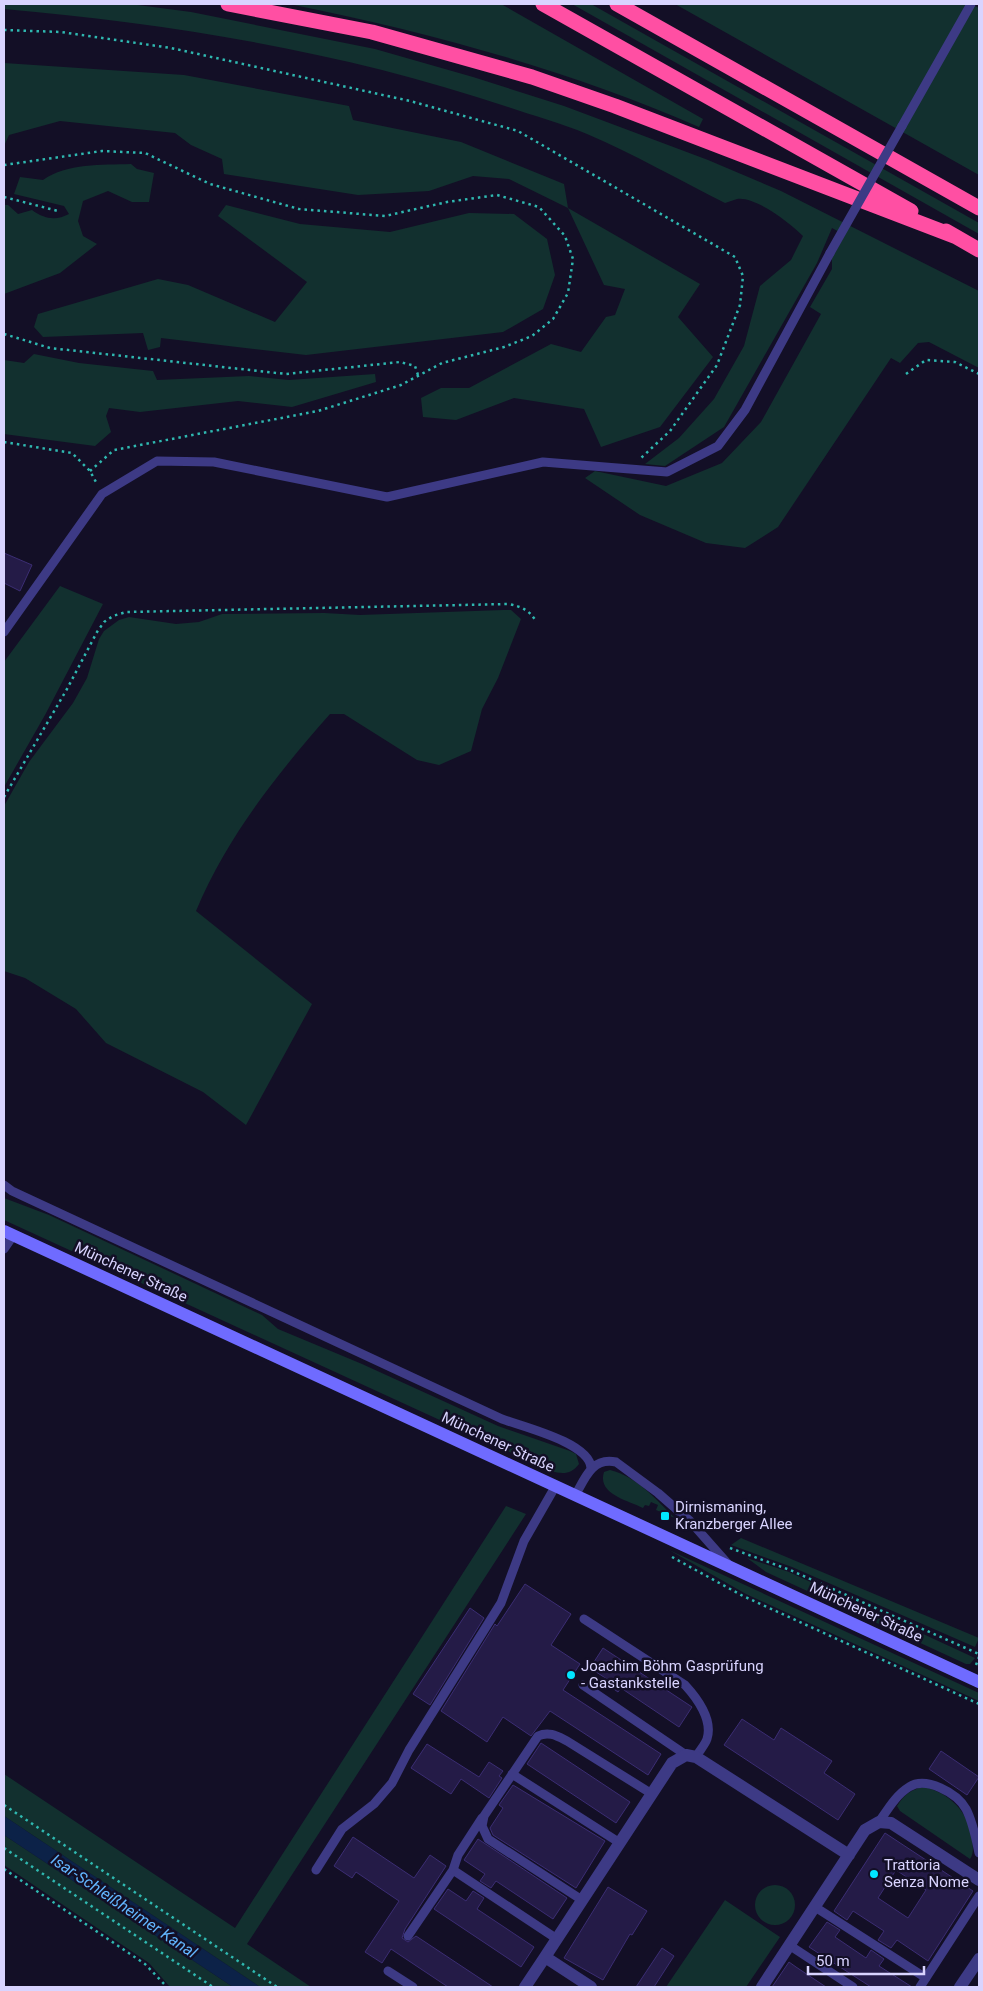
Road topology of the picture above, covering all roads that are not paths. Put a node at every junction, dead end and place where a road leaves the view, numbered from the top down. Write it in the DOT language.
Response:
graph roads {
  1 [pos="228,4"];
  2 [pos="543,4"];
  3 [pos="617,4"];
  4 [pos="971,4"];
  5 [pos="979,208"];
  6 [pos="954,236"];
  7 [pos="979,250"];
  8 [pos="4,632"];
  9 [pos="4,1185"];
  10 [pos="8,1234"];
  11 [pos="4,1249"];
  12 [pos="591,1468"];
  13 [pos="555,1487"];
  14 [pos="575,1496"];
  15 [pos="730,1566"];
  16 [pos="584,1618"];
  17 [pos="979,1682"];
  18 [pos="583,1685"];
  19 [pos="691,1756"];
  20 [pos="512,1774"];
  21 [pos="652,1794"];
  22 [pos="484,1816"];
  23 [pos="879,1822"];
  24 [pos="620,1843"];
  25 [pos="979,1854"];
  26 [pos="849,1855"];
  27 [pos="316,1870"];
  28 [pos="453,1870"];
  29 [pos="979,1880"];
  30 [pos="979,1896"];
  31 [pos="582,1900"];
  32 [pos="815,1907"];
  33 [pos="408,1936"];
  34 [pos="557,1939"];
  35 [pos="789,1945"];
  36 [pos="545,1957"];
  37 [pos="979,1959"];
  38 [pos="388,1971"];
  39 [pos="926,1978"];
  40 [pos="413,1987"];
  41 [pos="525,1987"];
  42 [pos="591,1987"];
  43 [pos="762,1987"];
  44 [pos="853,1987"];
  45 [pos="920,1987"];
  46 [pos="960,1987"];
  1 -- 6 [label="highway"];
  2 -- 6 [label="highway"];
  3 -- 5 [label="highway"];
  4 -- 8 [label="lane, bridge"];
  6 -- 7 [label="highway"];
  9 -- 12 [label="lane"];
  10 -- 11 [label="lane"];
  10 -- 13 [label="main road, Münchener Straße"];
  12 -- 14 [label="lane"];
  12 -- 15 [label="lane"];
  13 -- 14 [label="main road, Münchener Straße"];
  13 -- 27 [label="lane"];
  14 -- 15 [label="main road, Münchener Straße"];
  15 -- 17 [label="main road, Münchener Straße"];
  16 -- 19 [label="lane"];
  18 -- 19 [label="lane"];
  19 -- 21 [label="street"];
  19 -- 26 [label="street"];
  20 -- 21 [label="lane"];
  20 -- 22 [label="lane"];
  20 -- 24 [label="lane"];
  21 -- 24 [label="street"];
  22 -- 28 [label="lane"];
  22 -- 31 [label="lane"];
  23 -- 25 [label="lane"];
  23 -- 26 [label="street"];
  23 -- 29 [label="street"];
  24 -- 31 [label="street"];
  26 -- 32 [label="street"];
  28 -- 33 [label="lane"];
  28 -- 34 [label="lane"];
  30 -- 39 [label="lane"];
  31 -- 34 [label="street"];
  32 -- 35 [label="street"];
  32 -- 39 [label="lane"];
  34 -- 36 [label="street"];
  35 -- 43 [label="street"];
  35 -- 44 [label="lane"];
  36 -- 41 [label="street"];
  36 -- 42 [label="street"];
  37 -- 46 [label="street"];
  38 -- 40 [label="lane"];
  39 -- 45 [label="lane"];
}
